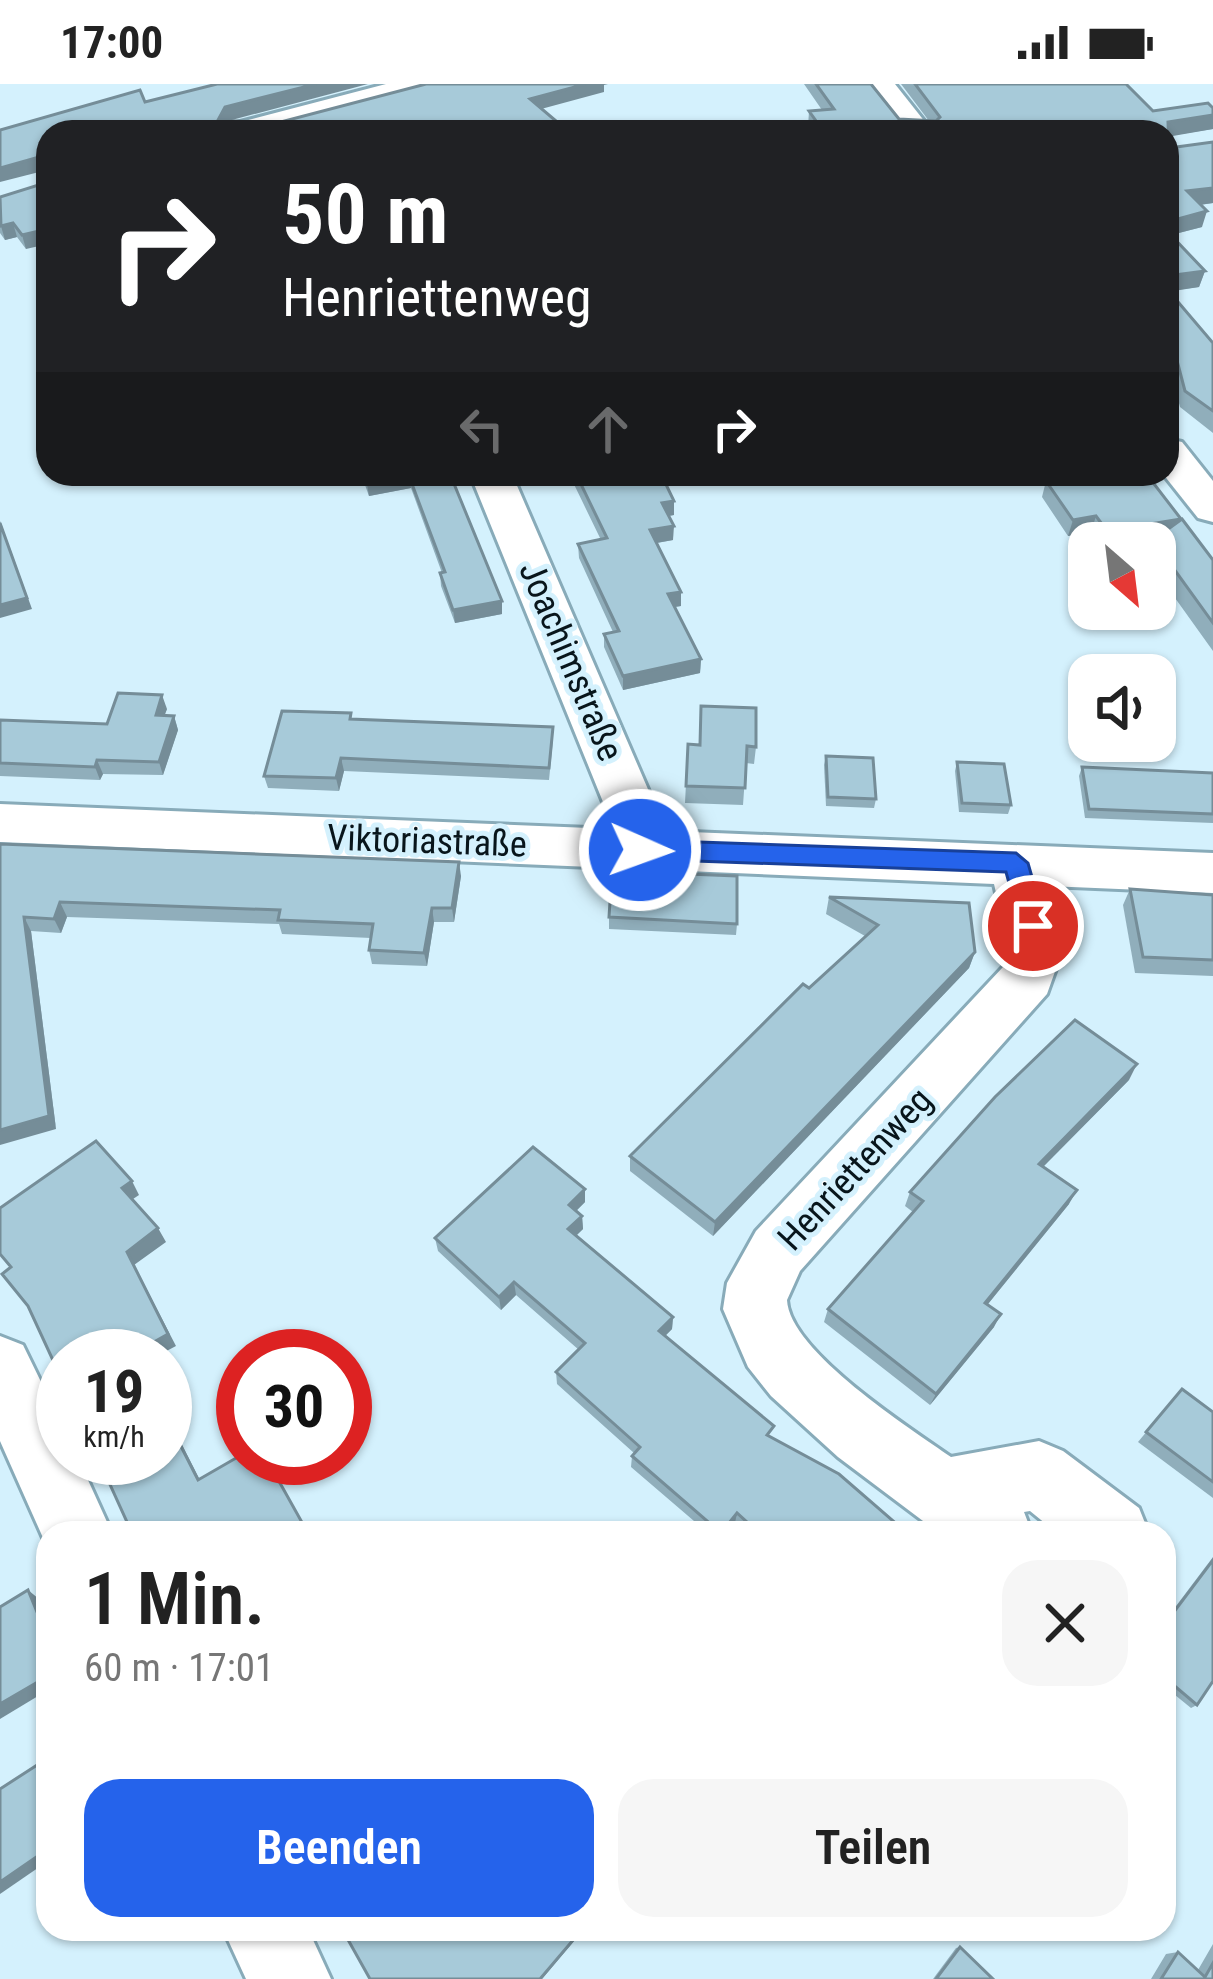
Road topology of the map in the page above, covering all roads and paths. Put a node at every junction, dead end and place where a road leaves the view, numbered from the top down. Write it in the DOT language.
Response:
graph roads {
  1 [pos="422,84"];
  2 [pos="879,84"];
  3 [pos="335,108"];
  4 [pos="288,120"];
  5 [pos="908,120"];
  6 [pos="1179,466"];
  7 [pos="496,486"];
  8 [pos="1213,509"];
  9 [pos="0,824"];
  10 [pos="640,850"];
  11 [pos="1016,863"];
  12 [pos="1213,873"];
  13 [pos="0,1367"];
  14 [pos="972,1513"];
  15 [pos="71,1521"];
  16 [pos="1098,1521"];
  17 [pos="270,1941"];
  18 [pos="290,1979"];
  1 -- 3 [label="street"];
  2 -- 5 [label="street"];
  3 -- 4 [label="street"];
  6 -- 8 [label="street"];
  7 -- 10 [label="street, Joachimstraße"];
  9 -- 10 [label="street, Viktoriastraße"];
  10 -- 11 [label="street, Viktoriastraße"];
  11 -- 12 [label="street, Viktoriastraße"];
  11 -- 14 [label="street, Henriettenweg"];
  13 -- 15 [label="street"];
  14 -- 16 [label="street, Henriettenweg"];
  17 -- 18 [label="street"];
}
